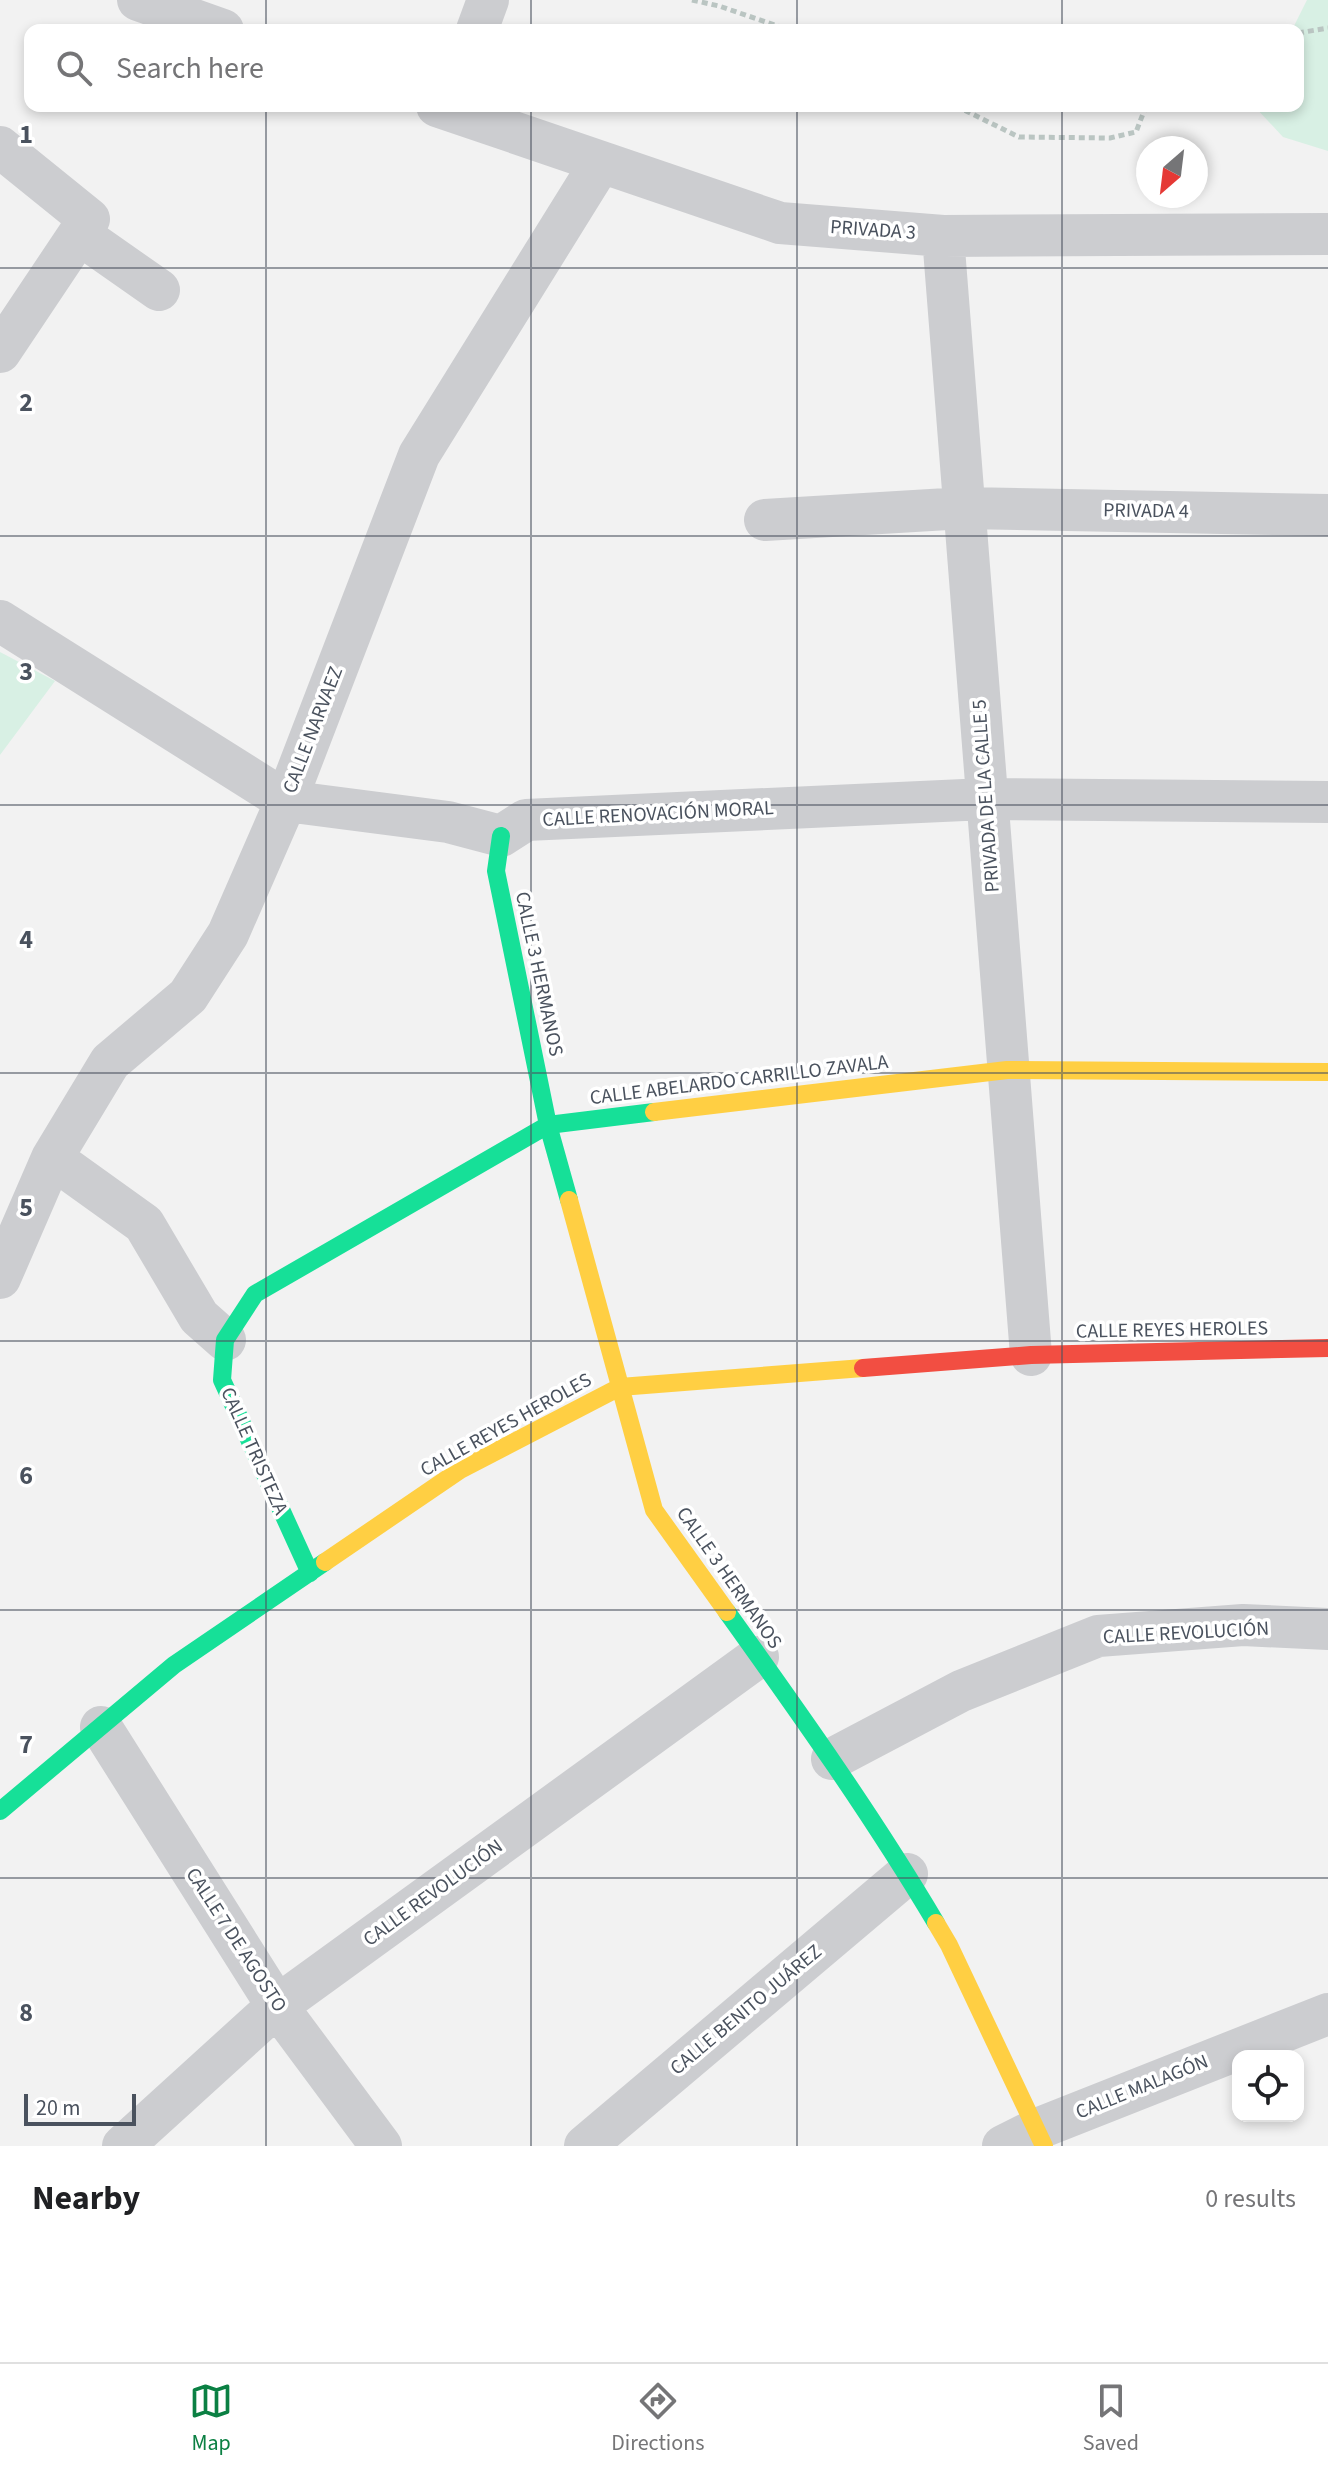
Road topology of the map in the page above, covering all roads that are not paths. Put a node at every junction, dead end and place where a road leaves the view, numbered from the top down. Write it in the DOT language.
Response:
graph roads {
  1 [pos="138,0"];
  2 [pos="488,0"];
  3 [pos="206,24"];
  4 [pos="479,24"];
  5 [pos="457,112"];
  6 [pos="0,147"];
  7 [pos="601,162"];
  8 [pos="84,227"];
  9 [pos="1328,234"];
  10 [pos="943,236"];
  11 [pos="159,290"];
  12 [pos="0,352"];
  13 [pos="964,508"];
  14 [pos="1328,515"];
  15 [pos="765,520"];
  16 [pos="0,621"];
  17 [pos="986,799"];
  18 [pos="286,801"];
  19 [pos="1328,802"];
  20 [pos="501,836"];
  21 [pos="1007,1070"];
  22 [pos="1328,1072"];
  23 [pos="548,1125"];
  24 [pos="52,1158"];
  25 [pos="0,1278"];
  26 [pos="225,1340"];
  27 [pos="1328,1348"];
  28 [pos="1031,1355"];
  29 [pos="620,1387"];
  30 [pos="310,1573"];
  31 [pos="1328,1629"];
  32 [pos="758,1657"];
  33 [pos="101,1727"];
  34 [pos="832,1759"];
  35 [pos="0,1811"];
  36 [pos="907,1874"];
  37 [pos="277,2006"];
  38 [pos="1328,2014"];
  39 [pos="1028,2140"];
  40 [pos="123,2146"];
  41 [pos="381,2146"];
  42 [pos="585,2146"];
  1 -- 3 [label="street"];
  2 -- 4 [label="street"];
  5 -- 7 [label="street, PRIVADA 3"];
  6 -- 8 [label="street"];
  7 -- 10 [label="street, PRIVADA 3"];
  7 -- 18 [label="street, CALLE NARVAEZ"];
  8 -- 11 [label="street"];
  8 -- 12 [label="street"];
  9 -- 10 [label="street, PRIVADA 3"];
  10 -- 13 [label="street, PRIVADA DE LA CALLE 5"];
  13 -- 14 [label="street, PRIVADA 4"];
  13 -- 15 [label="street, PRIVADA 4"];
  13 -- 17 [label="street, PRIVADA DE LA CALLE 5"];
  16 -- 18 [label="street"];
  17 -- 19 [label="street, CALLE RENOVACIÓN MORAL"];
  17 -- 20 [label="street, CALLE RENOVACIÓN MORAL"];
  17 -- 21 [label="street, PRIVADA DE LA CALLE 5"];
  18 -- 20 [label="street"];
  18 -- 24 [label="street, CALLE NARVAEZ"];
  20 -- 23 [label="street, CALLE 3 HERMANOS"];
  21 -- 22 [label="street, CALLE ABELARDO CARRILLO ZAVALA"];
  21 -- 23 [label="street, CALLE ABELARDO CARRILLO ZAVALA"];
  21 -- 28 [label="street, PRIVADA DE LA CALLE 5"];
  23 -- 26 [label="street, CALLE ABELARDO CARRILLO ZAVALA"];
  23 -- 29 [label="street, CALLE 3 HERMANOS"];
  24 -- 25 [label="street, CALLE NARVAEZ"];
  24 -- 26 [label="street"];
  26 -- 30 [label="street, CALLE TRISTEZA"];
  27 -- 28 [label="street, CALLE REYES HEROLES"];
  28 -- 29 [label="street, CALLE REYES HEROLES"];
  29 -- 30 [label="street, CALLE REYES HEROLES"];
  29 -- 32 [label="street, CALLE 3 HERMANOS"];
  30 -- 33 [label="street, CALLE REYES HEROLES"];
  31 -- 34 [label="street, CALLE REVOLUCIÓN"];
  32 -- 34 [label="street, CALLE 3 HERMANOS"];
  32 -- 37 [label="street, CALLE REVOLUCIÓN"];
  33 -- 35 [label="street, CALLE REYES HEROLES"];
  33 -- 37 [label="street, CALLE 7 DE AGOSTO"];
  34 -- 36 [label="street, CALLE 3 HERMANOS"];
  36 -- 39 [label="street, CALLE 3 HERMANOS"];
  36 -- 42 [label="street, CALLE BENITO JUÁREZ"];
  37 -- 40 [label="street, CALLE REVOLUCIÓN"];
  37 -- 41 [label="street, CALLE 7 DE AGOSTO"];
  38 -- 39 [label="street, CALLE MALAGÓN"];
}
